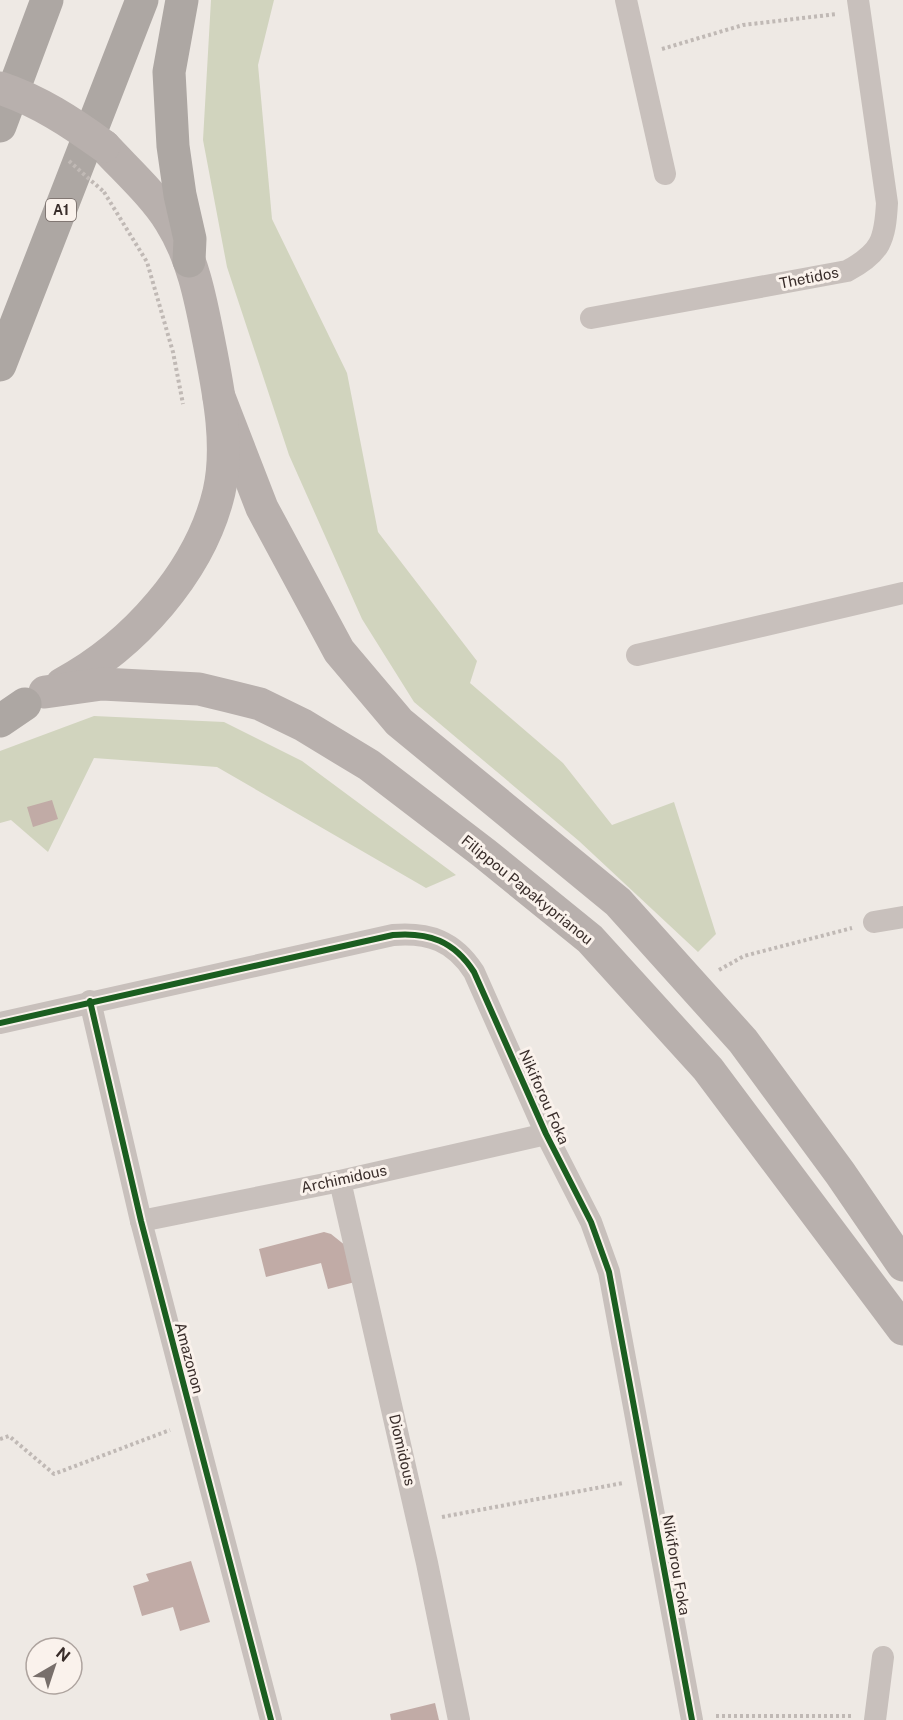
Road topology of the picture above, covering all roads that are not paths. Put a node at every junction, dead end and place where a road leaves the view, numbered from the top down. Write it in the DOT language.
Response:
graph roads {
  1 [pos="47,0"];
  2 [pos="142,0"];
  3 [pos="182,0"];
  4 [pos="626,0"];
  5 [pos="858,6"];
  6 [pos="0,88"];
  7 [pos="0,126"];
  8 [pos="665,174"];
  9 [pos="189,261"];
  10 [pos="591,318"];
  11 [pos="0,365"];
  12 [pos="219,397"];
  13 [pos="903,593"];
  14 [pos="637,655"];
  15 [pos="17,707"];
  16 [pos="903,917"];
  17 [pos="874,922"];
  18 [pos="90,1001"];
  19 [pos="0,1023"];
  20 [pos="546,1134"];
  21 [pos="340,1181"];
  22 [pos="141,1221"];
  23 [pos="893,1245"];
  24 [pos="903,1266"];
  25 [pos="903,1329"];
  26 [pos="883,1657"];
  27 [pos="691,1718"];
  28 [pos="875,1718"];
  29 [pos="271,1720"];
  30 [pos="459,1720"];
  1 -- 7 [label="highway"];
  2 -- 11 [label="highway, A1"];
  3 -- 9 [label="highway"];
  4 -- 8 [label="street"];
  5 -- 10 [label="street, Thetidos"];
  6 -- 9 [label="main road, bridge"];
  9 -- 12 [label="main road"];
  12 -- 15 [label="main road"];
  12 -- 23 [label="main road"];
  13 -- 14 [label="street"];
  15 -- 25 [label="main road, Filippou Papakyprianou"];
  16 -- 17 [label="street"];
  18 -- 19 [label="street, Nikiforou Foka"];
  18 -- 20 [label="street, Nikiforou Foka"];
  18 -- 22 [label="street, Amazonon"];
  20 -- 21 [label="street, Archimidous"];
  20 -- 27 [label="street, Nikiforou Foka"];
  21 -- 22 [label="street, Archimidous"];
  21 -- 30 [label="street, Diomidous"];
  22 -- 29 [label="street, Amazonon"];
  23 -- 24 [label="main road"];
  26 -- 28 [label="street"];
}
